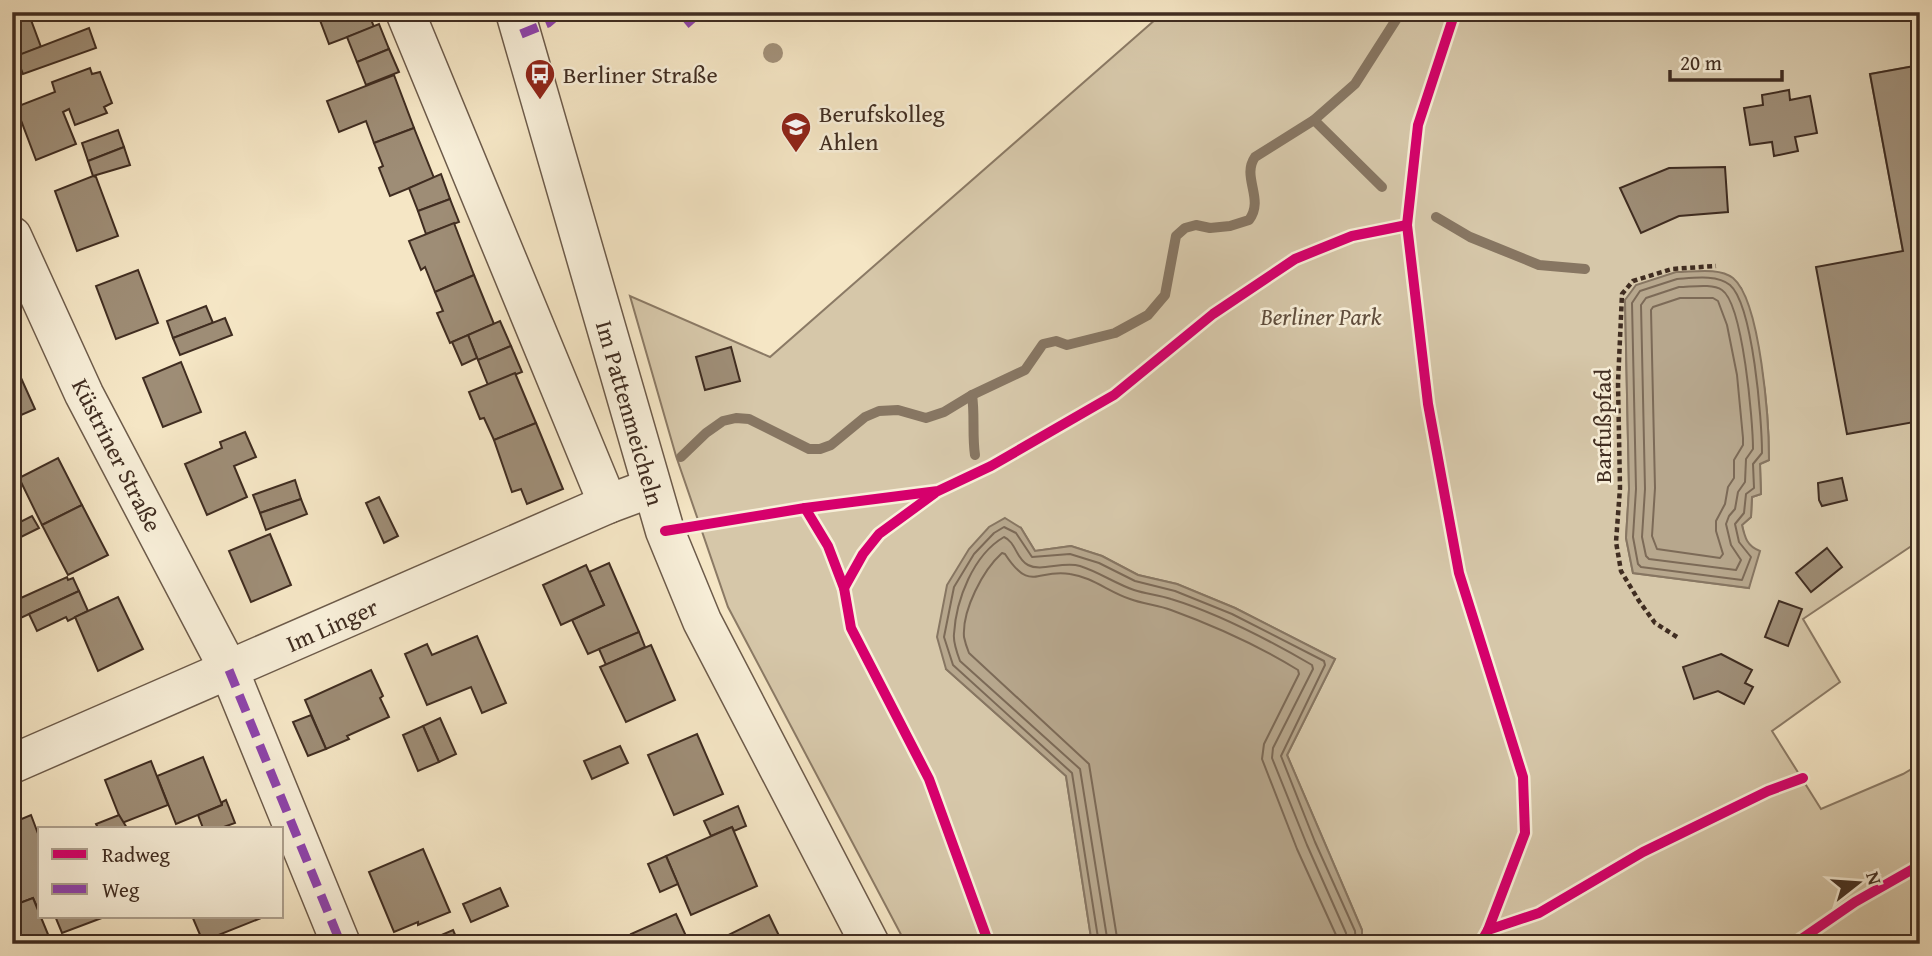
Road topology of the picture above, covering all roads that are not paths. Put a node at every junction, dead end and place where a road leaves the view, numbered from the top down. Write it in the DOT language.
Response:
graph roads {
  1 [pos="404,12"];
  2 [pos="515,12"];
  3 [pos="12,236"];
  4 [pos="651,488"];
  5 [pos="608,504"];
  6 [pos="229,670"];
  7 [pos="12,764"];
  8 [pos="341,944"];
  9 [pos="870,944"];
  1 -- 5 [label="street, Im Pattenmeicheln"];
  2 -- 4 [label="street, Im Pattenmeicheln"];
  3 -- 6 [label="street, Küstriner Straße"];
  4 -- 5 [label="street, Im Linger"];
  4 -- 9 [label="street, Im Pattenmeicheln"];
  5 -- 6 [label="street, Im Linger"];
  6 -- 7 [label="street, Im Linger"];
  6 -- 8 [label="street, Küstriner Straße"];
}
